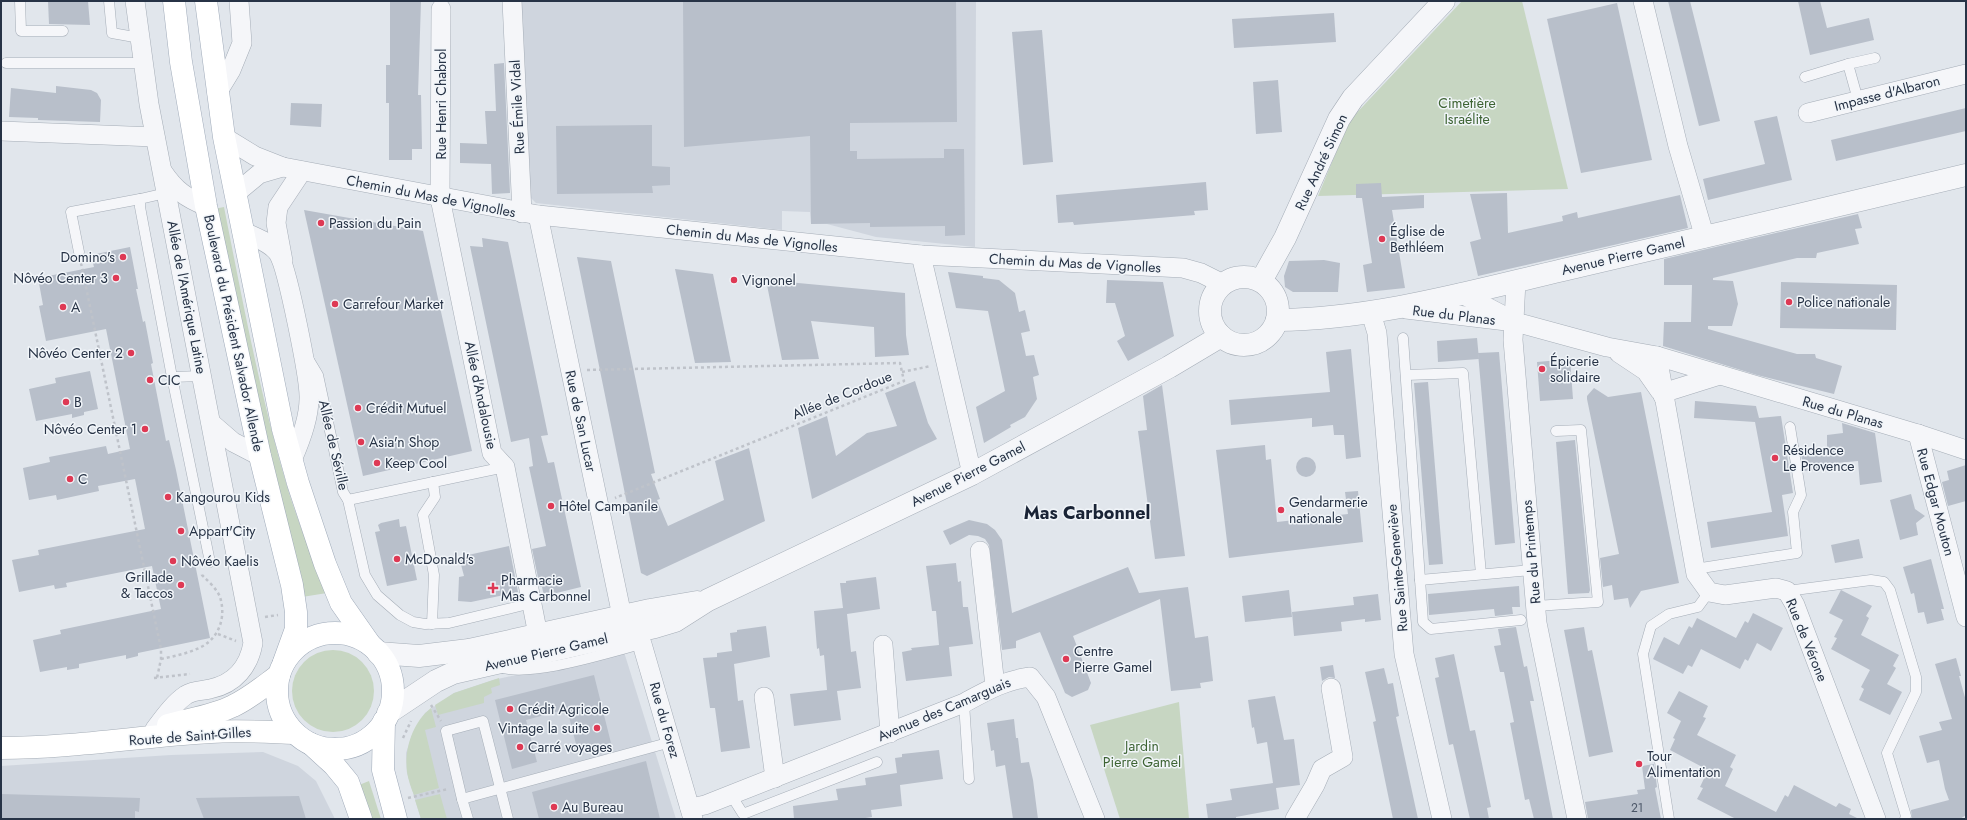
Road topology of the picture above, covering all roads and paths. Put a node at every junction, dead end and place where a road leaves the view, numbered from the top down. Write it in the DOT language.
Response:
graph roads {
  1 [pos="20,1"];
  2 [pos="109,1"];
  3 [pos="135,1"];
  4 [pos="174,1"];
  5 [pos="206,1"];
  6 [pos="239,1"];
  7 [pos="512,1"];
  8 [pos="1444,1"];
  9 [pos="1643,1"];
  10 [pos="441,10"];
  11 [pos="63,31"];
  12 [pos="140,38"];
  13 [pos="1875,58"];
  14 [pos="6,63"];
  15 [pos="144,63"];
  16 [pos="1848,64"];
  17 [pos="1966,74"];
  18 [pos="1805,77"];
  19 [pos="217,93"];
  20 [pos="1858,100"];
  21 [pos="1808,113"];
  22 [pos="1,131"];
  23 [pos="155,137"];
  24 [pos="224,137"];
  25 [pos="283,167"];
  26 [pos="162,171"];
  27 [pos="302,171"];
  28 [pos="1966,175"];
  29 [pos="166,194"];
  30 [pos="235,194"];
  31 [pos="440,198"];
  32 [pos="140,199"];
  33 [pos="206,206"];
  34 [pos="530,214"];
  35 [pos="242,231"];
  36 [pos="1705,238"];
  37 [pos="79,252"];
  38 [pos="921,255"];
  39 [pos="284,265"];
  40 [pos="1516,280"];
  41 [pos="1261,281"];
  42 [pos="1223,284"];
  43 [pos="1460,294"];
  44 [pos="1394,308"];
  45 [pos="1371,313"];
  46 [pos="1277,320"];
  47 [pos="1514,322"];
  48 [pos="1221,336"];
  49 [pos="1403,338"];
  50 [pos="1607,347"];
  51 [pos="302,355"];
  52 [pos="1657,356"];
  53 [pos="946,363"];
  54 [pos="571,371"];
  55 [pos="902,372"];
  56 [pos="1406,375"];
  57 [pos="1720,375"];
  58 [pos="202,376"];
  59 [pos="172,377"];
  60 [pos="1663,396"];
  61 [pos="211,423"];
  62 [pos="1790,427"];
  63 [pos="1556,431"];
  64 [pos="1918,434"];
  65 [pos="1966,450"];
  66 [pos="260,456"];
  67 [pos="292,460"];
  68 [pos="505,467"];
  69 [pos="972,474"];
  70 [pos="433,482"];
  71 [pos="348,500"];
  72 [pos="599,504"];
  73 [pos="980,551"];
  74 [pos="210,562"];
  75 [pos="1695,569"];
  76 [pos="1532,570"];
  77 [pos="1481,574"];
  78 [pos="1420,580"];
  79 [pos="1787,591"];
  80 [pos="1709,592"];
  81 [pos="532,603"];
  82 [pos="1535,606"];
  83 [pos="290,614"];
  84 [pos="1966,616"];
  85 [pos="262,617"];
  86 [pos="1521,620"];
  87 [pos="432,624"];
  88 [pos="632,630"];
  89 [pos="538,634"];
  90 [pos="883,645"];
  91 [pos="374,648"];
  92 [pos="161,659"];
  93 [pos="281,668"];
  94 [pos="157,678"];
  95 [pos="995,686"];
  96 [pos="1332,688"];
  97 [pos="764,697"];
  98 [pos="429,701"];
  99 [pos="964,704"];
  100 [pos="386,717"];
  101 [pos="154,729"];
  102 [pos="446,731"];
  103 [pos="890,733"];
  104 [pos="302,738"];
  105 [pos="109,742"];
  106 [pos="671,742"];
  107 [pos="1,748"];
  108 [pos="877,762"];
  109 [pos="775,778"];
  110 [pos="970,779"];
  111 [pos="500,789"];
  112 [pos="731,795"];
  113 [pos="462,799"];
  114 [pos="692,813"];
  115 [pos="744,817"];
  116 [pos="362,819"];
  117 [pos="396,819"];
  118 [pos="468,819"];
  119 [pos="508,819"];
  120 [pos="1095,819"];
  121 [pos="1295,819"];
  122 [pos="1442,819"];
  123 [pos="1577,819"];
  124 [pos="1669,819"];
  125 [pos="1876,819"];
  126 [pos="1905,819"];
  1 -- 11 [label="lane"];
  2 -- 12 [label="lane"];
  3 -- 12 [label="street, Allée de l'Amérique Latine"];
  4 -- 33 [label="main road, Boulevard du Président Salvador Allende"];
  5 -- 19 [label="main road, Boulevard du Président Salvador Allende"];
  6 -- 19 [label="street"];
  7 -- 34 [label="street, Rue Émile Vidal"];
  8 -- 41 [label="street, Rue André Simon"];
  9 -- 36 [label="street"];
  10 -- 31 [label="street, Rue Henri Chabrol"];
  12 -- 15 [label="street, Allée de l'Amérique Latine"];
  13 -- 16 [label="lane"];
  14 -- 15 [label="lane"];
  15 -- 23 [label="street, Allée de l'Amérique Latine"];
  16 -- 18 [label="lane"];
  16 -- 20 [label="lane"];
  17 -- 20 [label="street, Impasse d'Albaron"];
  19 -- 24 [label="main road, Boulevard du Président Salvador Allende"];
  20 -- 21 [label="street, Impasse d'Albaron"];
  22 -- 23 [label="street"];
  23 -- 26 [label="street, Allée de l'Amérique Latine"];
  24 -- 25 [label="street, Chemin du Mas de Vignolles"];
  24 -- 30 [label="main road, Boulevard du Président Salvador Allende"];
  25 -- 27 [label="street, Chemin du Mas de Vignolles"];
  25 -- 30 [label="street, Chemin du Mas de Vignolles"];
  26 -- 29 [label="street, Allée de l'Amérique Latine"];
  26 -- 33 [label="street, Allée de l'Amérique Latine"];
  27 -- 31 [label="street, Chemin du Mas de Vignolles"];
  27 -- 39 [label="street, Allée de Séville"];
  28 -- 36 [label="street, Avenue Pierre Gamel"];
  29 -- 32 [label="lane"];
  29 -- 58 [label="street, Allée de l'Amérique Latine"];
  30 -- 35 [label="main road, Boulevard du Président Salvador Allende"];
  31 -- 34 [label="street, Chemin du Mas de Vignolles"];
  31 -- 68 [label="street, Allée d'Andalousie"];
  32 -- 37 [label="lane"];
  32 -- 59 [label="lane"];
  33 -- 66 [label="main road, Boulevard du Président Salvador Allende"];
  34 -- 38 [label="street, Chemin du Mas de Vignolles"];
  34 -- 54 [label="street, Rue de San Lucar"];
  35 -- 39 [label="street, Allée de Séville"];
  35 -- 67 [label="main road, Boulevard du Président Salvador Allende"];
  36 -- 40 [label="street, Avenue Pierre Gamel"];
  37 -- 92 [label="path"];
  38 -- 42 [label="street, Chemin du Mas de Vignolles"];
  38 -- 53 [label="street"];
  39 -- 51 [label="street, Allée de Séville"];
  40 -- 43 [label="street, Avenue Pierre Gamel"];
  40 -- 47 [label="street, Rue du Printemps"];
  41 -- 42 [label="street"];
  41 -- 46 [label="street"];
  42 -- 48 [label="street"];
  43 -- 44 [label="street, Avenue Pierre Gamel"];
  43 -- 47 [label="street, Rue du Planas"];
  44 -- 45 [label="street, Avenue Pierre Gamel"];
  44 -- 47 [label="street, Rue du Planas"];
  45 -- 46 [label="street, Avenue Pierre Gamel"];
  45 -- 122 [label="street, Rue Sainte-Geneviève"];
  46 -- 48 [label="street"];
  47 -- 50 [label="street, Rue du Planas"];
  47 -- 76 [label="street, Rue du Printemps"];
  48 -- 69 [label="street, Avenue Pierre Gamel"];
  49 -- 56 [label="lane"];
  50 -- 52 [label="street, Rue du Planas"];
  50 -- 60 [label="street"];
  51 -- 67 [label="street, Allée de Séville"];
  51 -- 71 [label="lane, Allée de Séville"];
  52 -- 57 [label="street, Rue du Planas"];
  52 -- 60 [label="street"];
  53 -- 55 [label="path"];
  53 -- 69 [label="street"];
  54 -- 55 [label="path, Allée de Cordoue"];
  54 -- 72 [label="street, Rue de San Lucar"];
  55 -- 72 [label="path, Allée de Cordoue"];
  56 -- 77 [label="lane"];
  56 -- 78 [label="lane"];
  57 -- 60 [label="street"];
  57 -- 64 [label="street, Rue du Planas"];
  58 -- 59 [label="lane"];
  58 -- 61 [label="street, Allée de l'Amérique Latine"];
  59 -- 74 [label="lane"];
  60 -- 75 [label="street"];
  61 -- 66 [label="street"];
  61 -- 101 [label="street, Allée de l'Amérique Latine"];
  62 -- 75 [label="lane"];
  63 -- 82 [label="lane"];
  64 -- 65 [label="street, Rue du Planas"];
  64 -- 84 [label="street, Rue Edgar Mouton"];
  66 -- 83 [label="main road, Boulevard du Président Salvador Allende"];
  67 -- 91 [label="main road, Boulevard du Président Salvador Allende"];
  68 -- 70 [label="lane, Allée de Séville"];
  68 -- 81 [label="street, Allée d'Andalousie"];
  69 -- 88 [label="street, Avenue Pierre Gamel"];
  70 -- 71 [label="lane, Allée de Séville"];
  70 -- 87 [label="lane"];
  71 -- 87 [label="lane"];
  72 -- 88 [label="street, Rue de San Lucar"];
  73 -- 95 [label="street"];
  74 -- 92 [label="path"];
  75 -- 80 [label="street"];
  76 -- 77 [label="lane"];
  76 -- 82 [label="street, Rue du Printemps"];
  77 -- 78 [label="lane"];
  78 -- 86 [label="lane"];
  79 -- 80 [label="street, Rue de Vérone"];
  79 -- 125 [label="street, Rue de Vérone"];
  79 -- 126 [label="lane"];
  80 -- 124 [label="lane"];
  81 -- 87 [label="lane"];
  81 -- 89 [label="street, Allée d'Andalousie"];
  82 -- 123 [label="street, Rue du Printemps"];
  83 -- 85 [label="path"];
  83 -- 93 [label="main road, Boulevard du Président Salvador Allende"];
  88 -- 89 [label="street, Avenue Pierre Gamel"];
  88 -- 100 [label="street, Avenue Pierre Gamel"];
  88 -- 106 [label="street, Rue du Forez"];
  89 -- 91 [label="street, Avenue Pierre Gamel"];
  90 -- 103 [label="street"];
  91 -- 93 [label="main road"];
  91 -- 100 [label="main road"];
  92 -- 94 [label="path"];
  93 -- 101 [label="main road, Route de Saint-Gilles"];
  93 -- 104 [label="main road"];
  95 -- 99 [label="street, Avenue des Camarguais"];
  95 -- 120 [label="street, Avenue des Camarguais"];
  96 -- 121 [label="street"];
  97 -- 109 [label="street"];
  98 -- 102 [label="path"];
  99 -- 103 [label="street, Avenue des Camarguais"];
  99 -- 110 [label="lane"];
  100 -- 104 [label="main road"];
  100 -- 117 [label="main road"];
  101 -- 105 [label="main road, Route de Saint-Gilles"];
  102 -- 111 [label="lane"];
  102 -- 113 [label="lane"];
  103 -- 109 [label="street, Avenue des Camarguais"];
  104 -- 105 [label="main road, Route de Saint-Gilles"];
  104 -- 116 [label="main road"];
  105 -- 107 [label="main road, Route de Saint-Gilles"];
  106 -- 111 [label="lane"];
  106 -- 114 [label="street, Rue du Forez"];
  108 -- 115 [label="lane"];
  109 -- 112 [label="street, Avenue des Camarguais"];
  111 -- 113 [label="lane"];
  111 -- 119 [label="lane"];
  112 -- 114 [label="street, Avenue des Camarguais"];
  112 -- 115 [label="lane"];
  113 -- 118 [label="lane"];
}
